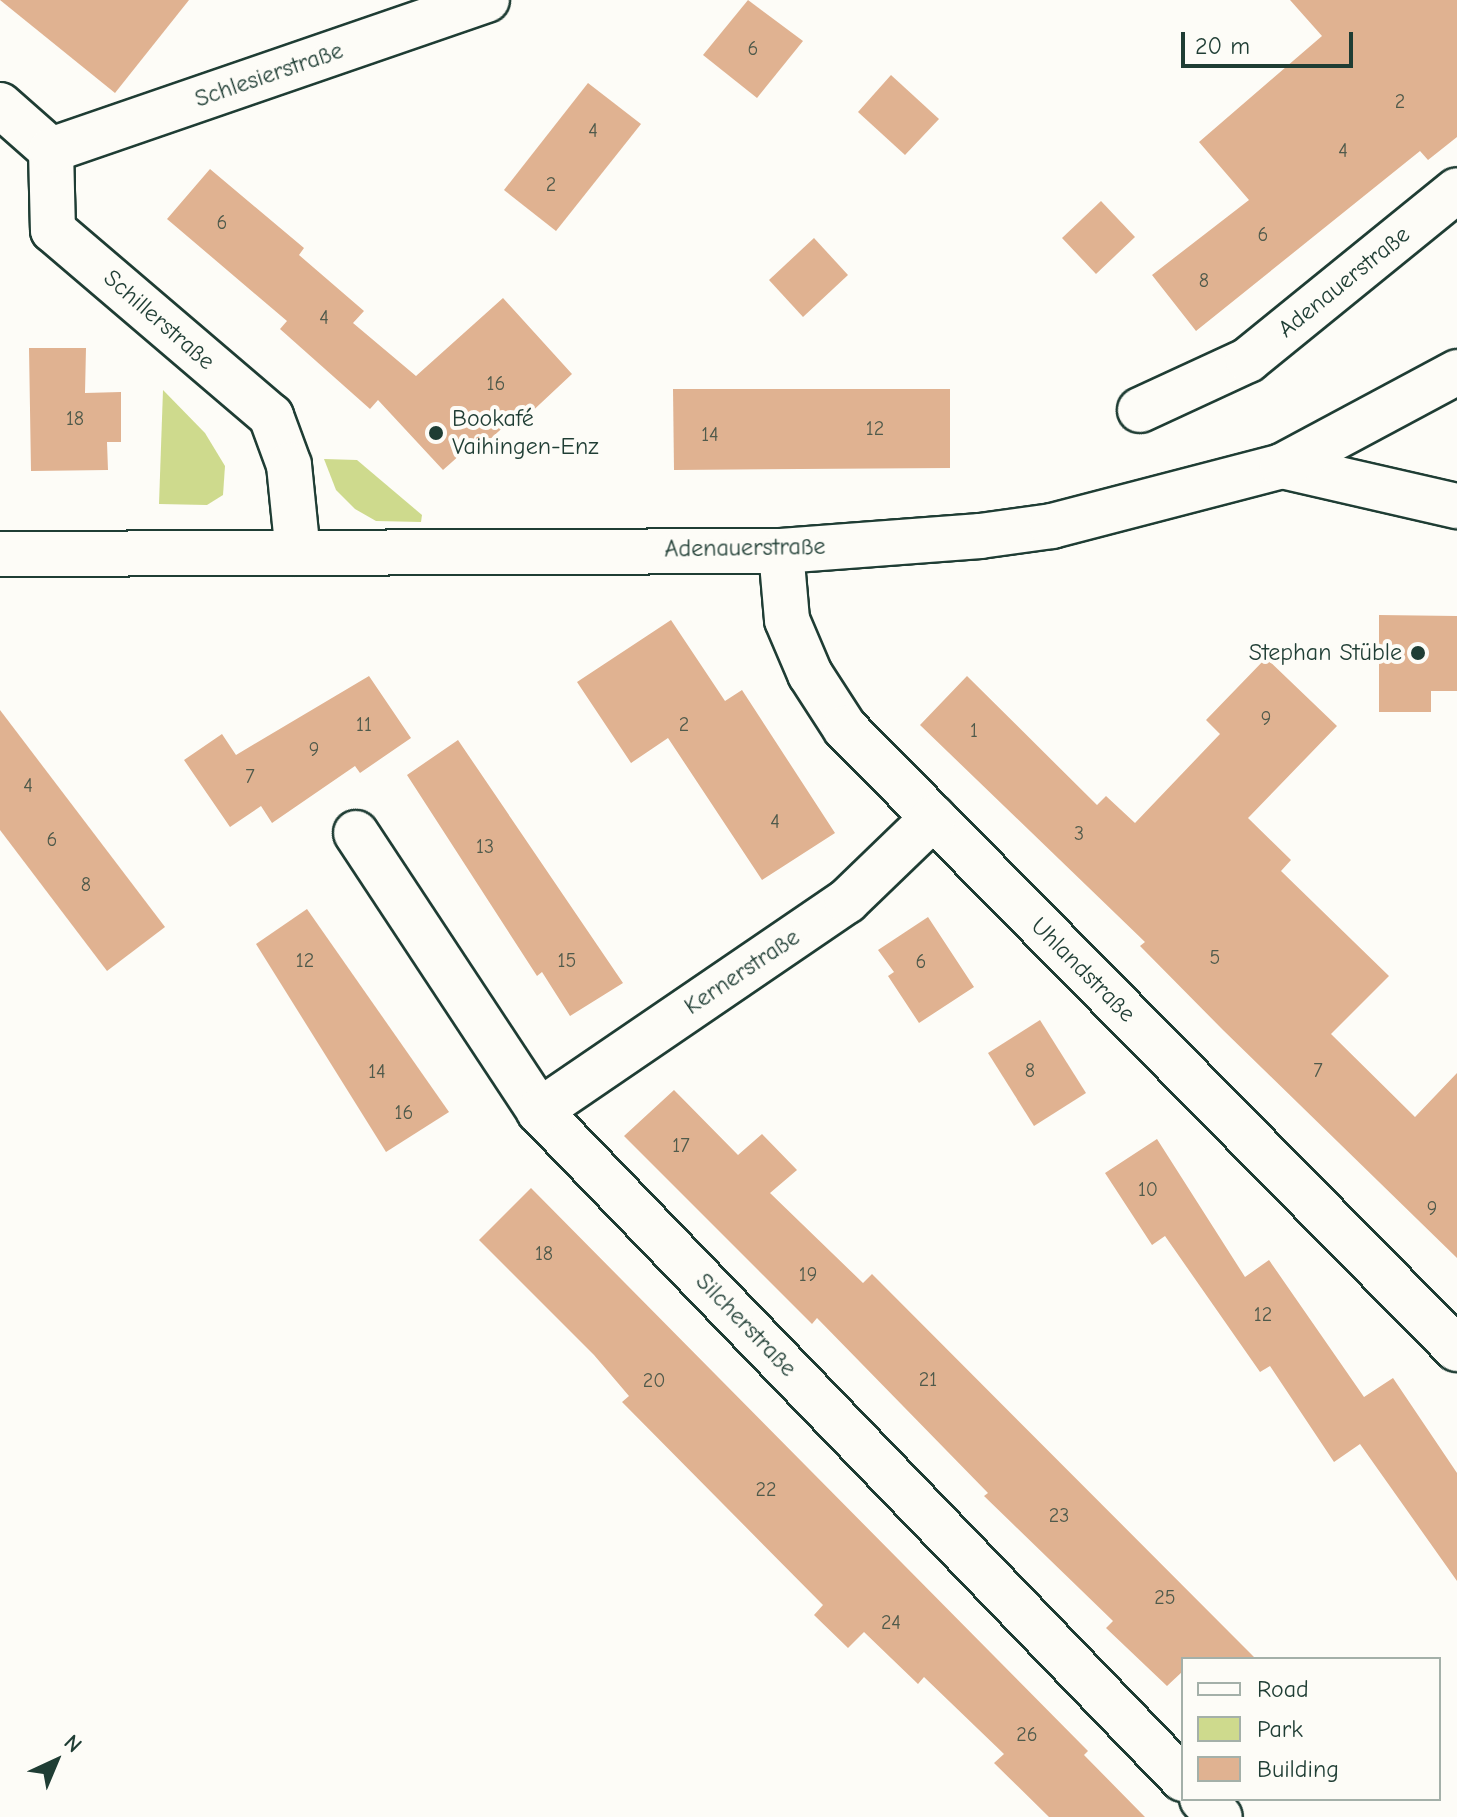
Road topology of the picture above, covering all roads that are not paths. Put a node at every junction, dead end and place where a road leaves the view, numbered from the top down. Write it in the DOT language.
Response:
graph roads {
  1 [pos="487,0"];
  2 [pos="0,105"];
  3 [pos="51,150"];
  4 [pos="1457,190"];
  5 [pos="1457,372"];
  6 [pos="1140,410"];
  7 [pos="1282,466"];
  8 [pos="1457,506"];
  9 [pos="781,551"];
  10 [pos="298,553"];
  11 [pos="0,554"];
  12 [pos="933,818"];
  13 [pos="356,833"];
  14 [pos="539,1111"];
  15 [pos="1457,1349"];
  16 [pos="1181,1777"];
  17 [pos="1204,1801"];
  18 [pos="1220,1817"];
  1 -- 3 [label="street, Schlesierstraße"];
  2 -- 3 [label="street"];
  3 -- 10 [label="street, Schillerstraße"];
  4 -- 6 [label="street, Adenauerstraße"];
  5 -- 7 [label="street, Adenauerstraße"];
  7 -- 8 [label="street"];
  7 -- 9 [label="street, Adenauerstraße"];
  9 -- 10 [label="street, Adenauerstraße"];
  9 -- 12 [label="street, Uhlandstraße"];
  10 -- 11 [label="street, Adenauerstraße"];
  12 -- 14 [label="street, Kernerstraße"];
  12 -- 15 [label="street, Uhlandstraße"];
  13 -- 14 [label="street, Silcherstraße"];
  14 -- 16 [label="street, Silcherstraße"];
  17 -- 18 [label="street"];
}
